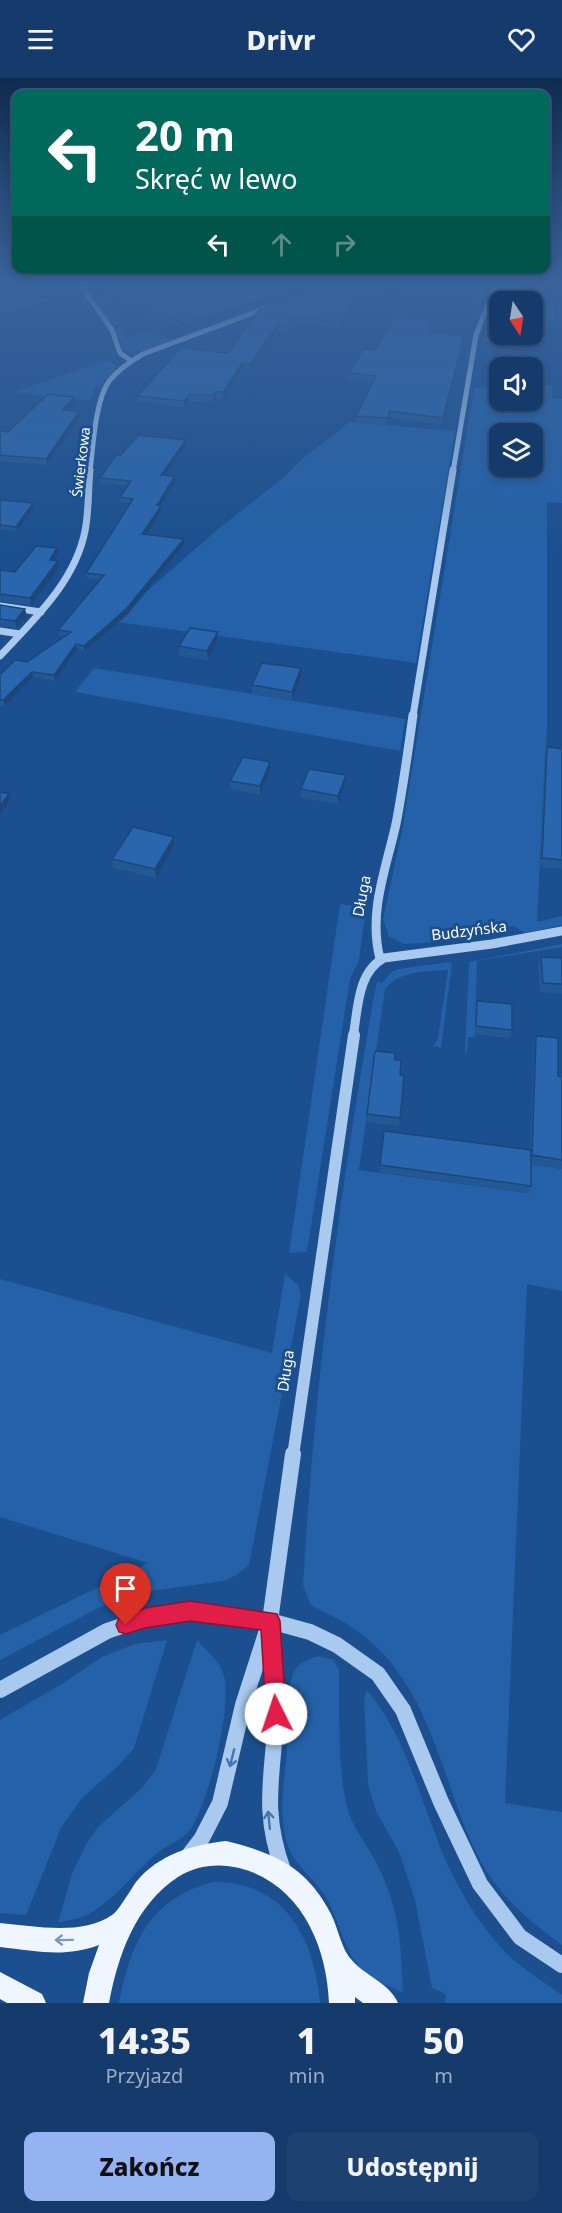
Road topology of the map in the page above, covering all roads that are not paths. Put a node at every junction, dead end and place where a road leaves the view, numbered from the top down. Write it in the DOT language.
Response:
graph roads {
  1 [pos="116,374"];
  2 [pos="470,374"];
  3 [pos="0,606"];
  4 [pos="41,612"];
  5 [pos="0,631"];
  6 [pos="20,634"];
  7 [pos="0,656"];
  8 [pos="562,932"];
  9 [pos="380,959"];
  10 [pos="270,1621"];
  11 [pos="0,1690"];
  12 [pos="176,1865"];
  13 [pos="285,1876"];
  14 [pos="119,1925"];
  15 [pos="0,1935"];
  16 [pos="337,1961"];
  17 [pos="562,1965"];
  18 [pos="0,1985"];
  19 [pos="33,2003"];
  20 [pos="96,2003"];
  21 [pos="342,2003"];
  22 [pos="385,2003"];
  1 -- 4 [label="street, Świerkowa"];
  2 -- 9 [label="street, Długa"];
  3 -- 4 [label="street"];
  4 -- 6 [label="street, Świerkowa"];
  5 -- 6 [label="street"];
  6 -- 7 [label="street, Świerkowa"];
  8 -- 9 [label="street, Budzyńska"];
  9 -- 10 [label="street, Długa"];
  10 -- 11 [label="street"];
  10 -- 12 [label="street, Długa, one-way"];
  13 -- 10 [label="street, Długa, one-way"];
  10 -- 17 [label="street"];
  12 -- 13 [label="main road"];
  12 -- 14 [label="main road"];
  13 -- 16 [label="main road"];
  14 -- 15 [label="main road, one-way"];
  14 -- 20 [label="main road"];
  16 -- 21 [label="main road"];
  16 -- 22 [label="main road"];
  18 -- 19 [label="main road"];
}
